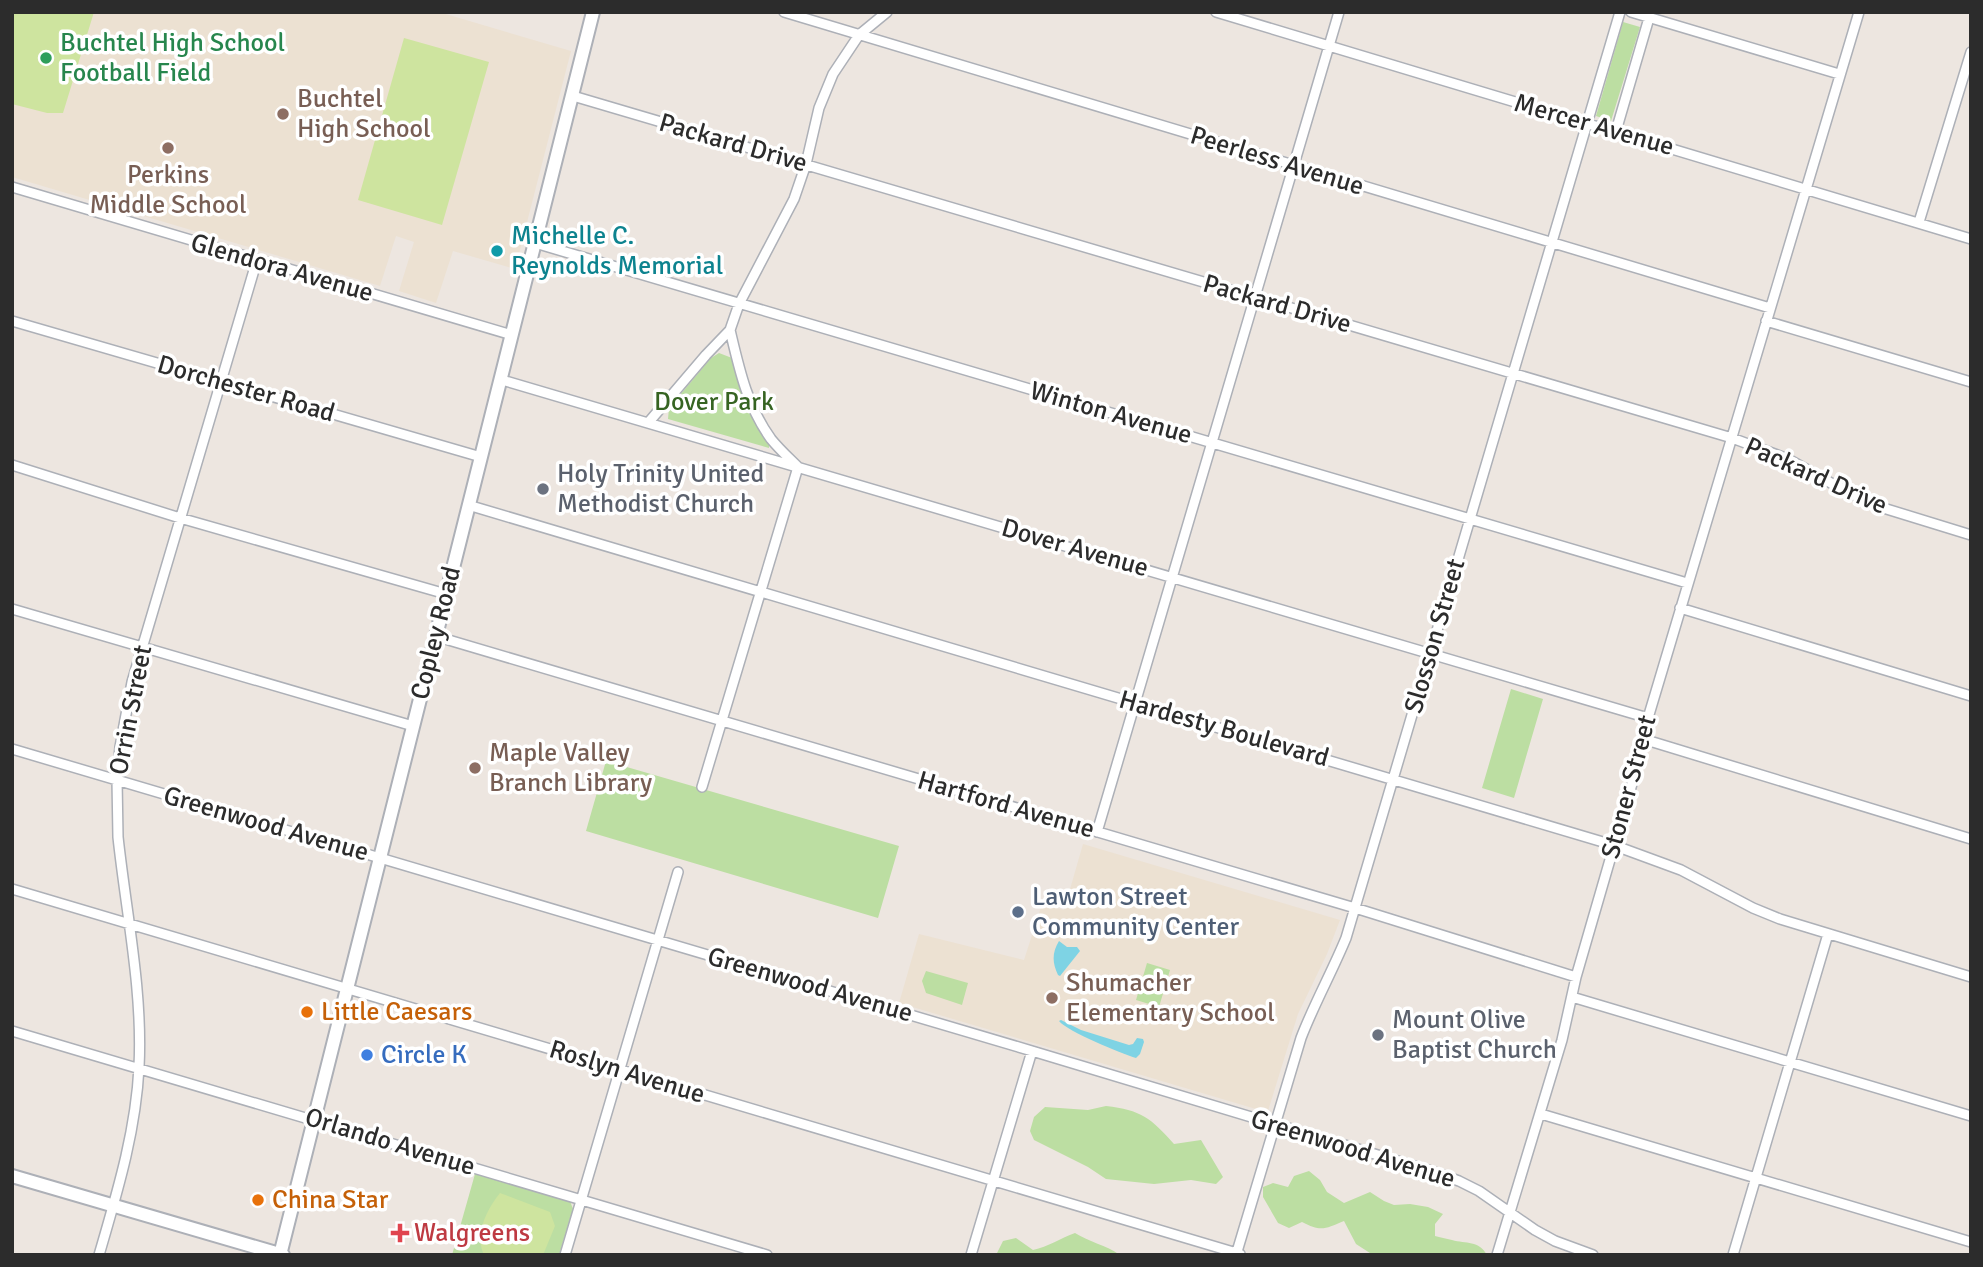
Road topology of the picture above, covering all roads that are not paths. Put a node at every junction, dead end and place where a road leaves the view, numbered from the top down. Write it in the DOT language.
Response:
graph roads {
  1 [pos="593,12"];
  2 [pos="784,12"];
  3 [pos="887,12"];
  4 [pos="1216,12"];
  5 [pos="1339,12"];
  6 [pos="1620,12"];
  7 [pos="1631,12"];
  8 [pos="1859,12"];
  9 [pos="1649,18"];
  10 [pos="859,35"];
  11 [pos="1329,46"];
  12 [pos="1971,52"];
  13 [pos="1839,74"];
  14 [pos="573,96"];
  15 [pos="1587,124"];
  16 [pos="1616,131"];
  17 [pos="806,164"];
  18 [pos="1294,166"];
  19 [pos="12,187"];
  20 [pos="1806,188"];
  21 [pos="1919,222"];
  22 [pos="1971,239"];
  23 [pos="535,243"];
  24 [pos="1552,243"];
  25 [pos="257,260"];
  26 [pos="1255,297"];
  27 [pos="739,304"];
  28 [pos="1770,308"];
  29 [pos="12,321"];
  30 [pos="1766,321"];
  31 [pos="730,330"];
  32 [pos="512,335"];
  33 [pos="1513,374"];
  34 [pos="502,380"];
  35 [pos="222,382"];
  36 [pos="1971,382"];
  37 [pos="648,423"];
  38 [pos="1731,438"];
  39 [pos="1213,443"];
  40 [pos="481,457"];
  41 [pos="12,465"];
  42 [pos="798,467"];
  43 [pos="468,505"];
  44 [pos="180,517"];
  45 [pos="1470,519"];
  46 [pos="1971,535"];
  47 [pos="1172,577"];
  48 [pos="1687,583"];
  49 [pos="761,592"];
  50 [pos="446,594"];
  51 [pos="1680,608"];
  52 [pos="12,609"];
  53 [pos="435,636"];
  54 [pos="142,646"];
  55 [pos="1430,653"];
  56 [pos="1971,696"];
  57 [pos="1135,703"];
  58 [pos="1648,718"];
  59 [pos="722,722"];
  60 [pos="413,726"];
  61 [pos="1643,739"];
  62 [pos="12,750"];
  63 [pos="1393,779"];
  64 [pos="117,780"];
  65 [pos="702,787"];
  66 [pos="1097,832"];
  67 [pos="1971,839"];
  68 [pos="1614,845"];
  69 [pos="379,857"];
  70 [pos="678,872"];
  71 [pos="12,889"];
  72 [pos="1355,908"];
  73 [pos="128,924"];
  74 [pos="1828,934"];
  75 [pos="657,940"];
  76 [pos="1576,977"];
  77 [pos="1971,977"];
  78 [pos="346,988"];
  79 [pos="1572,998"];
  80 [pos="12,1031"];
  81 [pos="1032,1051"];
  82 [pos="1791,1061"];
  83 [pos="139,1067"];
  84 [pos="620,1069"];
  85 [pos="1541,1114"];
  86 [pos="1971,1116"];
  87 [pos="313,1119"];
  88 [pos="1276,1124"];
  89 [pos="12,1176"];
  90 [pos="1756,1178"];
  91 [pos="994,1180"];
  92 [pos="581,1200"];
  93 [pos="114,1206"];
  94 [pos="1510,1212"];
  95 [pos="1971,1242"];
  96 [pos="281,1254"];
  97 [pos="1238,1254"];
  98 [pos="99,1255"];
  99 [pos="565,1255"];
  100 [pos="767,1255"];
  101 [pos="971,1255"];
  102 [pos="1497,1255"];
  103 [pos="1593,1255"];
  104 [pos="1733,1255"];
  1 -- 14 [label="main road, Copley Road"];
  2 -- 10 [label="street, Peerless Avenue"];
  3 -- 10 [label="street"];
  4 -- 11 [label="street, Mercer Avenue"];
  5 -- 11 [label="street"];
  6 -- 15 [label="street, Slosson Street"];
  7 -- 9 [label="street"];
  8 -- 13 [label="street"];
  9 -- 13 [label="street"];
  9 -- 16 [label="street"];
  10 -- 17 [label="street"];
  10 -- 18 [label="street, Peerless Avenue"];
  11 -- 15 [label="street, Mercer Avenue"];
  11 -- 18 [label="street"];
  12 -- 21 [label="street"];
  13 -- 20 [label="street"];
  14 -- 17 [label="street, Packard Drive"];
  14 -- 23 [label="main road, Copley Road"];
  15 -- 16 [label="street, Mercer Avenue"];
  15 -- 24 [label="street, Slosson Street"];
  16 -- 20 [label="street, Mercer Avenue"];
  17 -- 26 [label="street, Packard Drive"];
  17 -- 27 [label="street"];
  18 -- 24 [label="street, Peerless Avenue"];
  18 -- 26 [label="street"];
  19 -- 25 [label="street, Glendora Avenue"];
  20 -- 21 [label="street, Mercer Avenue"];
  20 -- 28 [label="street"];
  21 -- 22 [label="street, Mercer Avenue"];
  23 -- 27 [label="street, Winton Avenue"];
  23 -- 32 [label="main road, Copley Road"];
  24 -- 28 [label="street, Peerless Avenue"];
  24 -- 33 [label="street, Slosson Street"];
  25 -- 32 [label="street, Glendora Avenue"];
  25 -- 35 [label="street, Orrin Street"];
  26 -- 33 [label="street, Packard Drive"];
  26 -- 39 [label="street"];
  27 -- 31 [label="street"];
  27 -- 39 [label="street, Winton Avenue"];
  28 -- 30 [label="street, Stoner Street"];
  29 -- 35 [label="street, Dorchester Road"];
  30 -- 36 [label="street"];
  30 -- 38 [label="street, Stoner Street"];
  31 -- 37 [label="street"];
  31 -- 42 [label="street"];
  32 -- 34 [label="main road, Copley Road"];
  33 -- 38 [label="street, Packard Drive"];
  33 -- 45 [label="street, Slosson Street"];
  34 -- 37 [label="street, Dover Avenue"];
  34 -- 40 [label="main road, Copley Road"];
  35 -- 40 [label="street, Dorchester Road"];
  35 -- 44 [label="street, Orrin Street"];
  37 -- 42 [label="street, Dover Avenue"];
  38 -- 46 [label="street, Packard Drive"];
  38 -- 48 [label="street, Stoner Street"];
  39 -- 45 [label="street, Winton Avenue"];
  39 -- 47 [label="street"];
  40 -- 43 [label="main road, Copley Road"];
  41 -- 44 [label="street"];
  42 -- 47 [label="street, Dover Avenue"];
  42 -- 49 [label="street"];
  43 -- 49 [label="street, Hardesty Boulevard"];
  43 -- 50 [label="main road, Copley Road"];
  44 -- 50 [label="street"];
  44 -- 54 [label="street, Orrin Street"];
  45 -- 48 [label="street, Winton Avenue"];
  45 -- 55 [label="street, Slosson Street"];
  47 -- 55 [label="street, Dover Avenue"];
  47 -- 57 [label="street"];
  48 -- 51 [label="street, Stoner Street"];
  49 -- 57 [label="street, Hardesty Boulevard"];
  49 -- 59 [label="street"];
  50 -- 53 [label="main road, Copley Road"];
  51 -- 56 [label="street"];
  51 -- 58 [label="street, Stoner Street"];
  52 -- 54 [label="street"];
  53 -- 59 [label="street, Hartford Avenue"];
  53 -- 60 [label="main road, Copley Road"];
  54 -- 60 [label="street"];
  54 -- 64 [label="street, Orrin Street"];
  55 -- 58 [label="street, Dover Avenue"];
  55 -- 63 [label="street, Slosson Street"];
  57 -- 63 [label="street, Hardesty Boulevard"];
  57 -- 66 [label="street"];
  58 -- 61 [label="street, Stoner Street"];
  59 -- 65 [label="street"];
  59 -- 66 [label="street, Hartford Avenue"];
  60 -- 69 [label="main road, Copley Road"];
  61 -- 67 [label="street"];
  61 -- 68 [label="street, Stoner Street"];
  62 -- 64 [label="street, Greenwood Avenue"];
  63 -- 68 [label="street, Hardesty Boulevard"];
  63 -- 72 [label="street, Slosson Street"];
  64 -- 69 [label="street, Greenwood Avenue"];
  64 -- 73 [label="street, Orrin Street"];
  66 -- 72 [label="street, Hartford Avenue"];
  68 -- 74 [label="street, Hardesty Boulevard"];
  68 -- 76 [label="street, Stoner Street"];
  69 -- 75 [label="street, Greenwood Avenue"];
  69 -- 78 [label="main road, Copley Road"];
  70 -- 75 [label="street"];
  71 -- 73 [label="street, Roslyn Avenue"];
  72 -- 76 [label="street, Hartford Avenue"];
  72 -- 88 [label="street, Slosson Street"];
  73 -- 78 [label="street, Roslyn Avenue"];
  73 -- 83 [label="street, Orrin Street"];
  74 -- 77 [label="street, Hardesty Boulevard"];
  74 -- 82 [label="street"];
  75 -- 81 [label="street, Greenwood Avenue"];
  75 -- 84 [label="street"];
  76 -- 79 [label="street, Stoner Street"];
  78 -- 84 [label="street, Roslyn Avenue"];
  78 -- 87 [label="main road, Copley Road"];
  79 -- 82 [label="street"];
  79 -- 85 [label="street, Stoner Street"];
  80 -- 83 [label="street, Orlando Avenue"];
  81 -- 88 [label="street, Greenwood Avenue"];
  81 -- 91 [label="street"];
  82 -- 86 [label="street"];
  82 -- 90 [label="street"];
  83 -- 87 [label="street, Orlando Avenue"];
  83 -- 93 [label="street, Orrin Street"];
  84 -- 91 [label="street, Roslyn Avenue"];
  84 -- 92 [label="street"];
  85 -- 90 [label="street"];
  85 -- 94 [label="street, Stoner Street"];
  87 -- 92 [label="street, Orlando Avenue"];
  87 -- 96 [label="main road, Copley Road"];
  88 -- 94 [label="street, Greenwood Avenue"];
  88 -- 97 [label="street, Slosson Street"];
  89 -- 93 [label="main road"];
  90 -- 95 [label="street"];
  90 -- 104 [label="street"];
  91 -- 97 [label="street, Roslyn Avenue"];
  91 -- 101 [label="street"];
  92 -- 99 [label="street"];
  92 -- 100 [label="street, Orlando Avenue"];
  93 -- 96 [label="main road"];
  93 -- 98 [label="street, Orrin Street"];
  94 -- 102 [label="street, Stoner Street"];
  94 -- 103 [label="street, Greenwood Avenue"];
}
